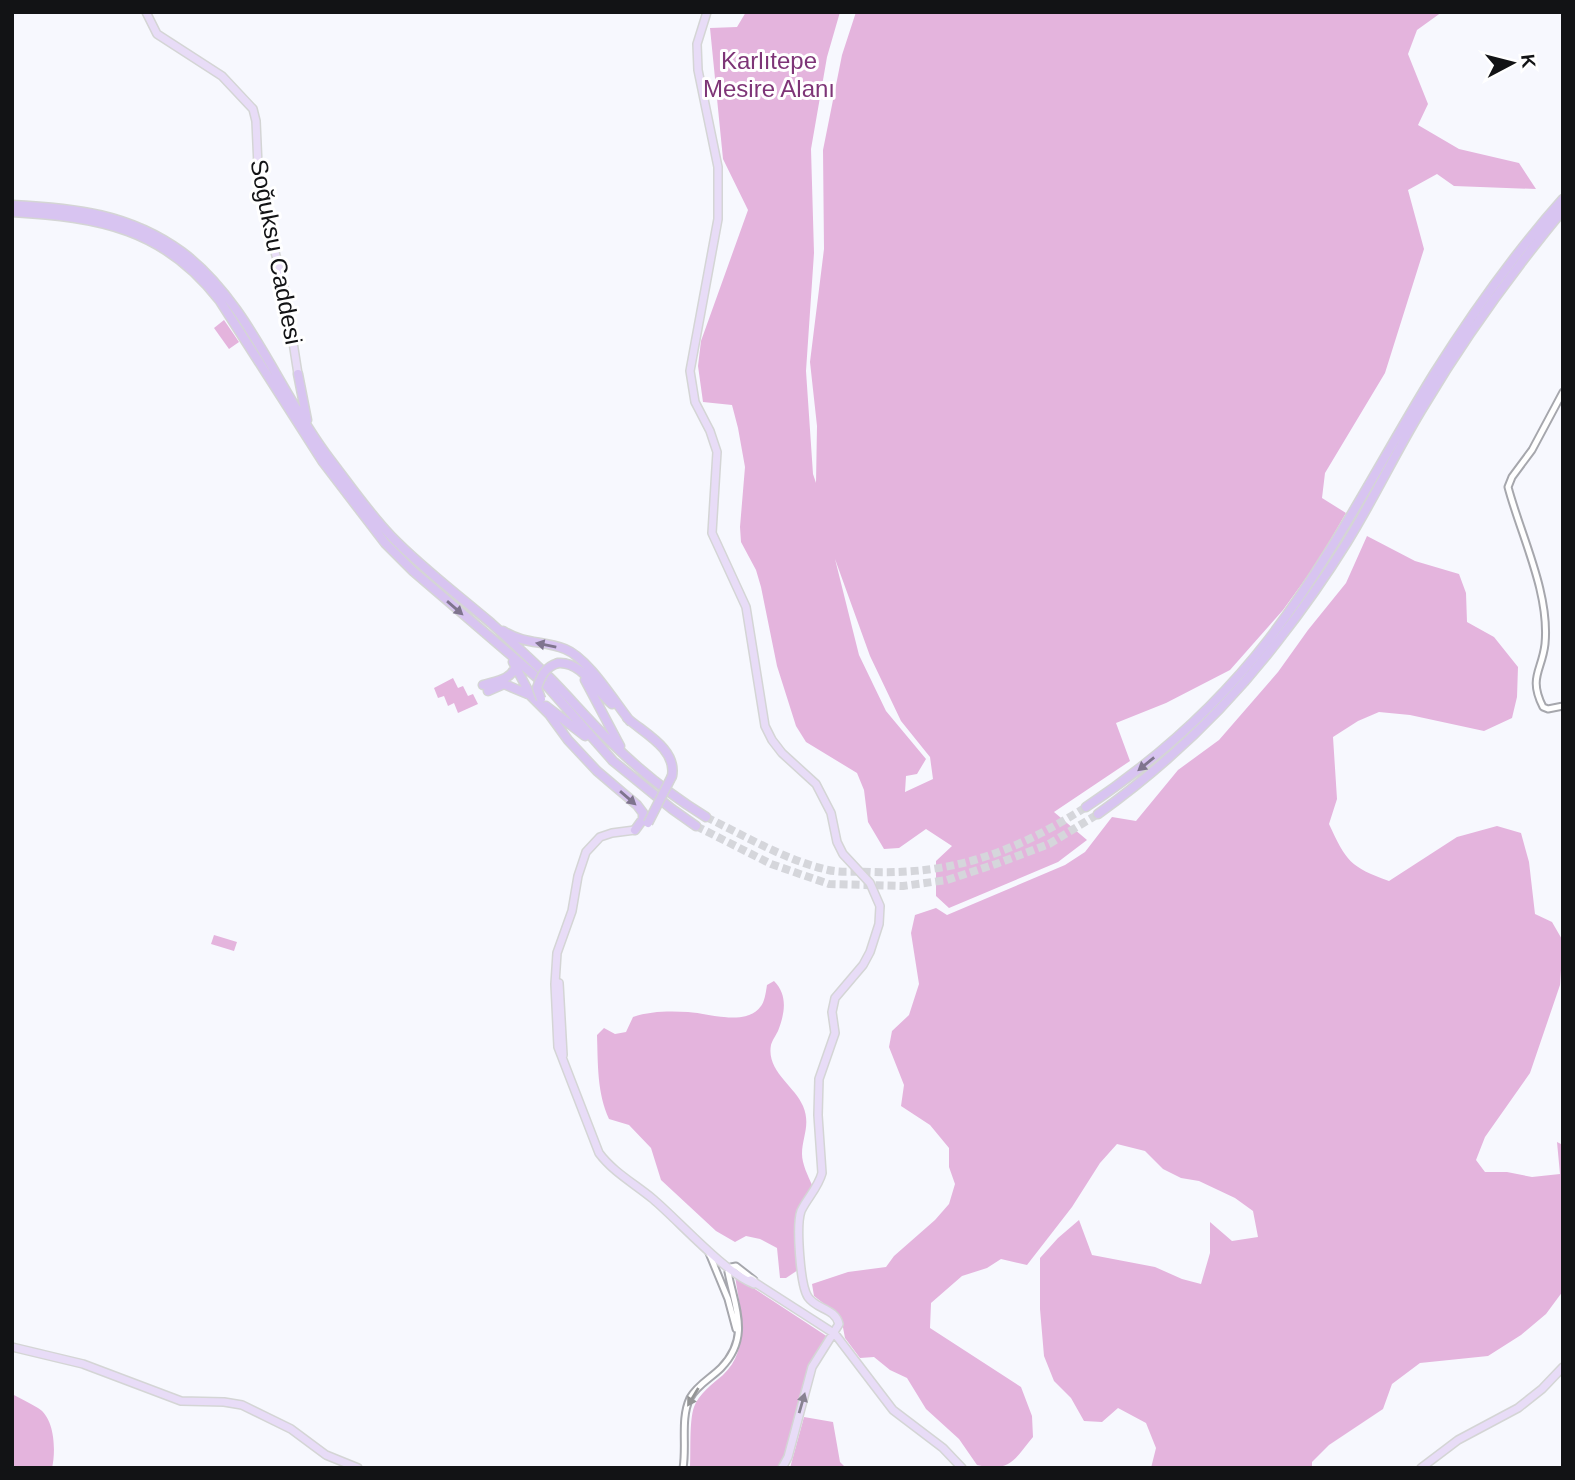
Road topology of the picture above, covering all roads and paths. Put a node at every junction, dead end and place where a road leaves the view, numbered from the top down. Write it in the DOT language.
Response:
graph roads {
  1 [pos="146,12"];
  2 [pos="707,12"];
  3 [pos="1563,199"];
  4 [pos="12,205"];
  5 [pos="1563,210"];
  6 [pos="12,212"];
  7 [pos="261,358"];
  8 [pos="298,376"];
  9 [pos="283,385"];
  10 [pos="300,388"];
  11 [pos="1563,392"];
  12 [pos="288,400"];
  13 [pos="309,410"];
  14 [pos="312,434"];
  15 [pos="492,624"];
  16 [pos="508,653"];
  17 [pos="516,666"];
  18 [pos="578,668"];
  19 [pos="531,696"];
  20 [pos="543,703"];
  21 [pos="1563,706"];
  22 [pos="630,721"];
  23 [pos="629,760"];
  24 [pos="587,761"];
  25 [pos="613,761"];
  26 [pos="1086,807"];
  27 [pos="1098,814"];
  28 [pos="706,817"];
  29 [pos="696,826"];
  30 [pos="635,830"];
  31 [pos="556,969"];
  32 [pos="554,986"];
  33 [pos="562,1059"];
  34 [pos="701,1242"];
  35 [pos="731,1268"];
  36 [pos="835,1318"];
  37 [pos="831,1333"];
  38 [pos="842,1344"];
  39 [pos="825,1346"];
  40 [pos="12,1347"];
  41 [pos="724,1365"];
  42 [pos="1563,1367"];
  43 [pos="358,1468"];
  44 [pos="685,1468"];
  45 [pos="782,1468"];
  46 [pos="962,1468"];
  47 [pos="1421,1468"];
  1 -- 8 [label="main road, Soğuksu Caddesi"];
  2 -- 36 [label="main road"];
  3 -- 26 [label="highway, one-way"];
  4 -- 7 [label="highway"];
  5 -- 27 [label="highway"];
  6 -- 7 [label="highway"];
  7 -- 9 [label="highway"];
  7 -- 12 [label="highway"];
  8 -- 9 [label="highway"];
  8 -- 10 [label="highway"];
  8 -- 12 [label="highway"];
  9 -- 12 [label="highway"];
  10 -- 12 [label="highway"];
  10 -- 14 [label="highway"];
  11 -- 21 [label="street"];
  12 -- 14 [label="highway"];
  12 -- 16 [label="highway, one-way"];
  13 -- 14 [label="highway"];
  14 -- 15 [label="highway"];
  22 -- 15 [label="highway, one-way"];
  15 -- 23 [label="highway"];
  16 -- 17 [label="highway"];
  16 -- 25 [label="highway"];
  17 -- 19 [label="highway"];
  17 -- 19 [label="highway"];
  18 -- 20 [label="highway, bridge"];
  18 -- 22 [label="highway"];
  18 -- 23 [label="highway"];
  19 -- 24 [label="highway"];
  20 -- 24 [label="highway"];
  20 -- 25 [label="highway"];
  22 -- 30 [label="highway, bridge"];
  23 -- 28 [label="highway"];
  24 -- 30 [label="highway, one-way"];
  25 -- 29 [label="highway"];
  30 -- 31 [label="main road"];
  31 -- 32 [label="main road"];
  31 -- 32 [label="main road"];
  32 -- 33 [label="main road"];
  32 -- 33 [label="main road"];
  33 -- 34 [label="main road"];
  34 -- 35 [label="main road"];
  34 -- 41 [label="street"];
  35 -- 37 [label="main road"];
  35 -- 41 [label="street"];
  36 -- 37 [label="main road"];
  36 -- 38 [label="main road"];
  37 -- 38 [label="main road"];
  37 -- 39 [label="main road"];
  38 -- 39 [label="main road"];
  38 -- 46 [label="main road"];
  45 -- 39 [label="main road, one-way"];
  40 -- 43 [label="main road"];
  41 -- 44 [label="street, one-way"];
  42 -- 47 [label="main road"];
}
